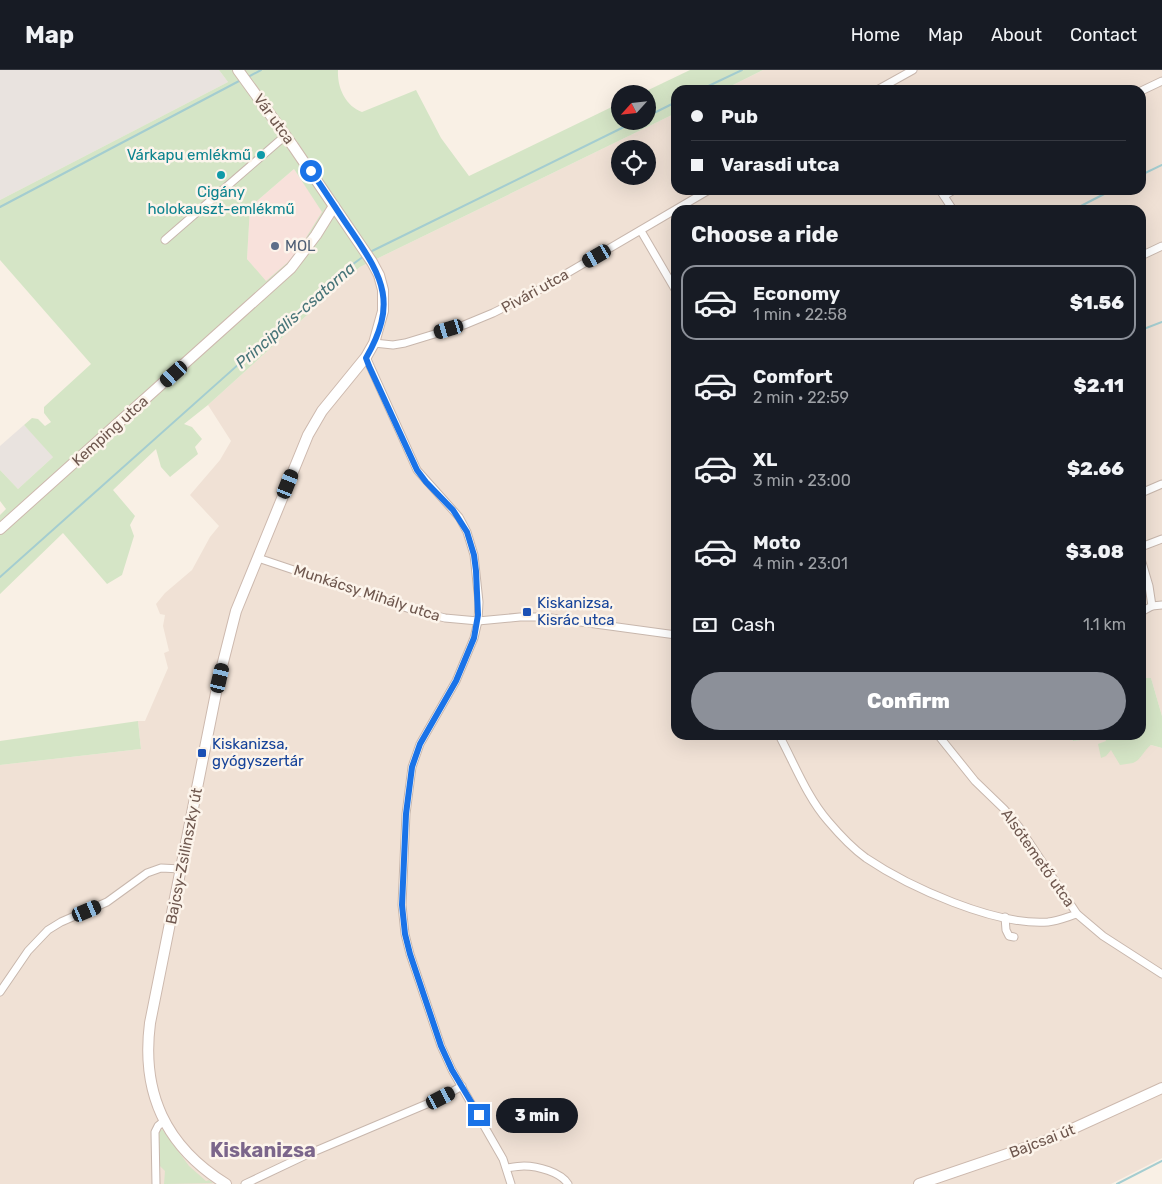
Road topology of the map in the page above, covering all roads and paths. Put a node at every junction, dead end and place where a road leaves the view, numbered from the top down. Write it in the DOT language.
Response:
graph roads {
  1 [pos="238,70"];
  2 [pos="913,70"];
  3 [pos="1162,81"];
  4 [pos="887,85"];
  5 [pos="1146,89"];
  6 [pos="286,135"];
  7 [pos="702,195"];
  8 [pos="685,205"];
  9 [pos="334,206"];
  10 [pos="671,213"];
  11 [pos="641,231"];
  12 [pos="165,240"];
  13 [pos="360,243"];
  14 [pos="1162,246"];
  15 [pos="1146,254"];
  16 [pos="671,282"];
  17 [pos="374,343"];
  18 [pos="366,358"];
  19 [pos="1162,484"];
  20 [pos="1146,491"];
  21 [pos="0,529"];
  22 [pos="1162,539"];
  23 [pos="1146,545"];
  24 [pos="258,558"];
  25 [pos="1146,576"];
  26 [pos="1162,605"];
  27 [pos="1152,606"];
  28 [pos="1146,609"];
  29 [pos="478,621"];
  30 [pos="671,634"];
  31 [pos="782,740"];
  32 [pos="942,740"];
  33 [pos="181,869"];
  34 [pos="1077,914"];
  35 [pos="1005,917"];
  36 [pos="1014,937"];
  37 [pos="1162,974"];
  38 [pos="0,992"];
  39 [pos="462,1086"];
  40 [pos="1162,1088"];
  41 [pos="164,1121"];
  42 [pos="507,1168"];
  43 [pos="156,1184"];
  44 [pos="226,1184"];
  45 [pos="245,1184"];
  46 [pos="511,1184"];
  47 [pos="568,1184"];
  48 [pos="919,1184"];
  1 -- 6 [label="street, Vár utca"];
  2 -- 4 [label="street"];
  3 -- 5 [label="street"];
  6 -- 9 [label="street, Vár utca"];
  6 -- 12 [label="street"];
  7 -- 8 [label="street, Pivári utca"];
  9 -- 13 [label="street, Vár utca"];
  9 -- 21 [label="street, Kemping utca"];
  10 -- 11 [label="street, Pivári utca"];
  11 -- 16 [label="street"];
  11 -- 17 [label="street, Pivári utca"];
  13 -- 17 [label="street, Bajcsy-Zsilinszky út"];
  14 -- 15 [label="street"];
  17 -- 18 [label="street, Bajcsy-Zsilinszky út"];
  18 -- 24 [label="street, Bajcsy-Zsilinszky út"];
  18 -- 29 [label="street"];
  19 -- 20 [label="street"];
  22 -- 23 [label="street"];
  24 -- 29 [label="street, Munkácsy Mihály utca"];
  24 -- 33 [label="street, Bajcsy-Zsilinszky út"];
  25 -- 27 [label="street"];
  26 -- 27 [label="street"];
  27 -- 28 [label="street"];
  29 -- 30 [label="street, Munkácsy Mihály utca"];
  29 -- 39 [label="street"];
  31 -- 35 [label="street"];
  32 -- 34 [label="street, Alsótemető utca"];
  33 -- 38 [label="street"];
  33 -- 41 [label="street, Bajcsy-Zsilinszky út"];
  34 -- 35 [label="street"];
  34 -- 37 [label="street, Alsótemető utca"];
  35 -- 36 [label="street"];
  39 -- 42 [label="street"];
  39 -- 45 [label="street"];
  40 -- 48 [label="street, Bajcsai út"];
  41 -- 43 [label="street"];
  41 -- 44 [label="street, Bajcsy-Zsilinszky út"];
  42 -- 46 [label="street"];
  42 -- 47 [label="street"];
}
